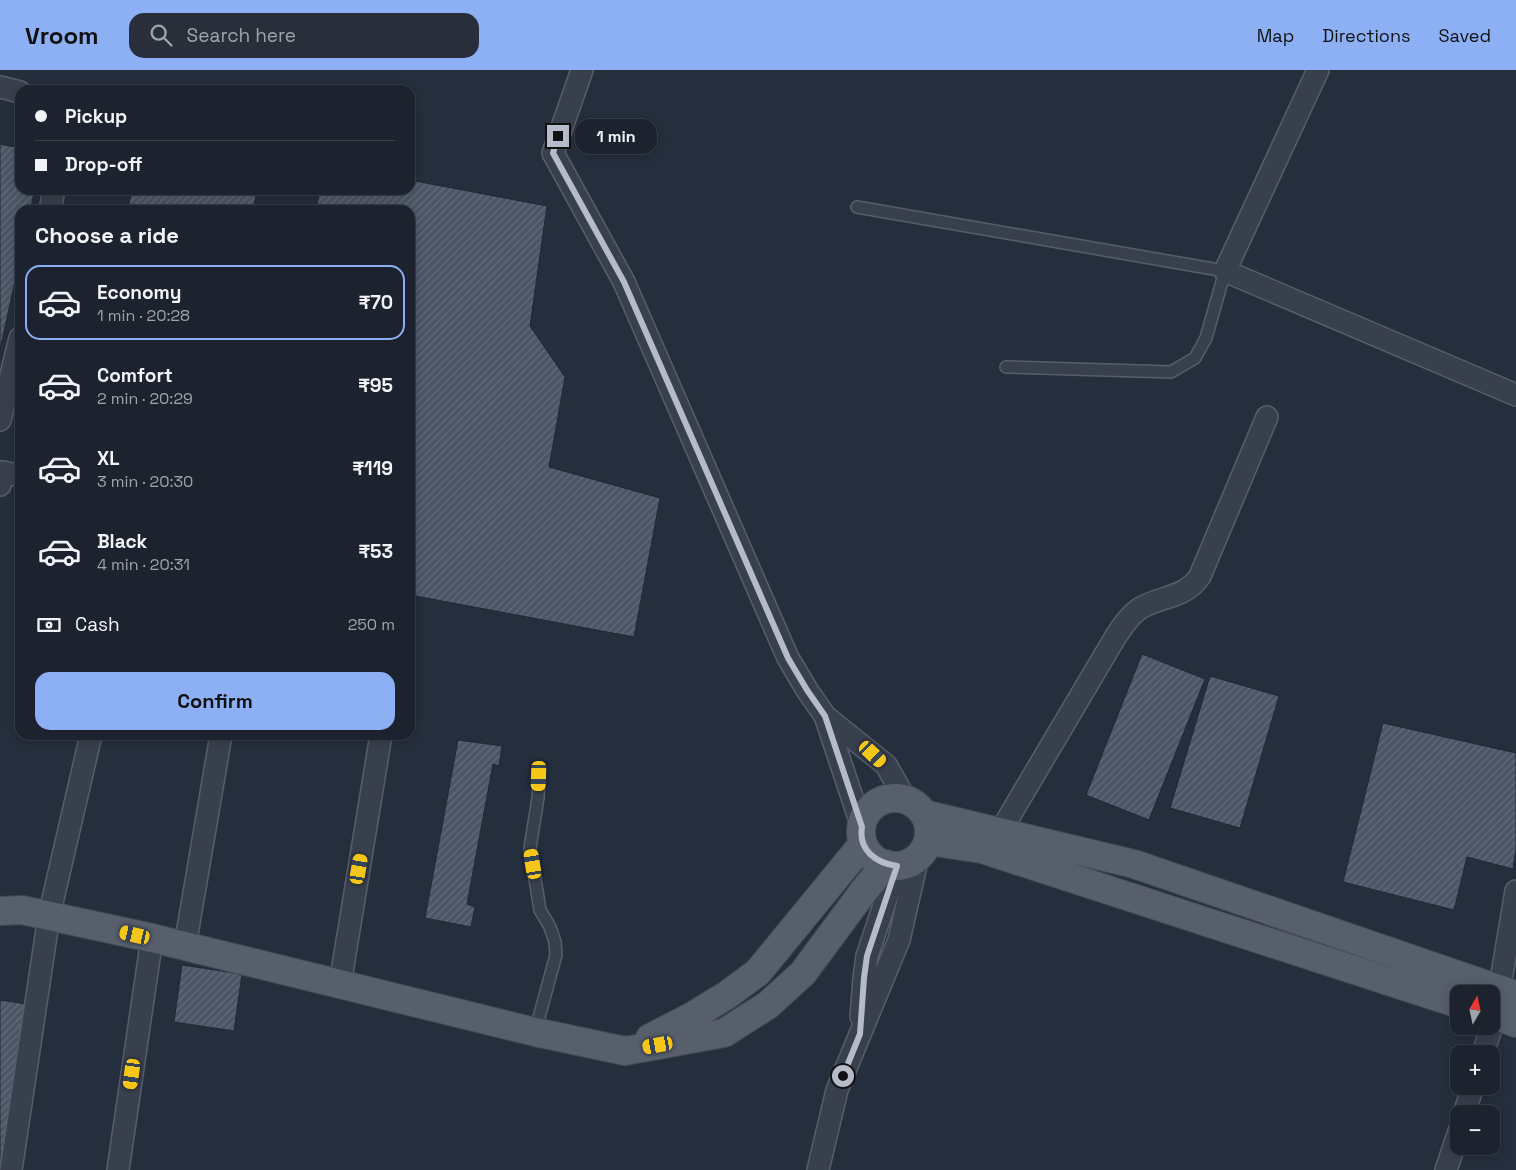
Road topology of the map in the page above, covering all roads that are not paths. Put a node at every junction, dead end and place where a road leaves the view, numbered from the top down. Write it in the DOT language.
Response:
graph roads {
  1 [pos="582,70"];
  2 [pos="1318,70"];
  3 [pos="0,88"];
  4 [pos="15,91"];
  5 [pos="856,206"];
  6 [pos="1225,272"];
  7 [pos="15,358"];
  8 [pos="1006,367"];
  9 [pos="1516,395"];
  10 [pos="1267,417"];
  11 [pos="0,420"];
  12 [pos="15,475"];
  13 [pos="0,485"];
  14 [pos="825,716"];
  15 [pos="89,740"];
  16 [pos="220,740"];
  17 [pos="380,740"];
  18 [pos="539,776"];
  19 [pos="915,807"];
  20 [pos="1000,832"];
  21 [pos="862,836"];
  22 [pos="907,857"];
  23 [pos="1516,891"];
  24 [pos="0,910"];
  25 [pos="48,916"];
  26 [pos="152,938"];
  27 [pos="185,946"];
  28 [pos="340,984"];
  29 [pos="1450,1001"];
  30 [pos="1503,1007"];
  31 [pos="535,1032"];
  32 [pos="1487,1045"];
  33 [pos="625,1051"];
  34 [pos="1451,1155"];
  35 [pos="11,1170"];
  36 [pos="118,1170"];
  37 [pos="818,1170"];
  38 [pos="1446,1170"];
  1 -- 14 [label="street"];
  2 -- 6 [label="street"];
  3 -- 4 [label="street"];
  5 -- 6 [label="lane"];
  6 -- 8 [label="lane"];
  6 -- 9 [label="street"];
  7 -- 11 [label="street"];
  10 -- 20 [label="street"];
  12 -- 13 [label="street"];
  14 -- 19 [label="street"];
  14 -- 21 [label="street"];
  15 -- 25 [label="street"];
  16 -- 27 [label="street"];
  17 -- 28 [label="street"];
  18 -- 31 [label="lane"];
  19 -- 20 [label="main road"];
  19 -- 21 [label="main road"];
  19 -- 22 [label="main road"];
  20 -- 30 [label="main road"];
  21 -- 22 [label="main road"];
  21 -- 33 [label="main road"];
  22 -- 29 [label="main road"];
  22 -- 33 [label="main road"];
  22 -- 37 [label="street"];
  23 -- 30 [label="street"];
  24 -- 25 [label="main road"];
  25 -- 26 [label="main road"];
  25 -- 35 [label="street"];
  26 -- 27 [label="main road"];
  26 -- 36 [label="street"];
  27 -- 28 [label="main road"];
  28 -- 31 [label="main road"];
  30 -- 32 [label="street"];
  31 -- 33 [label="main road"];
  34 -- 38 [label="street"];
}
